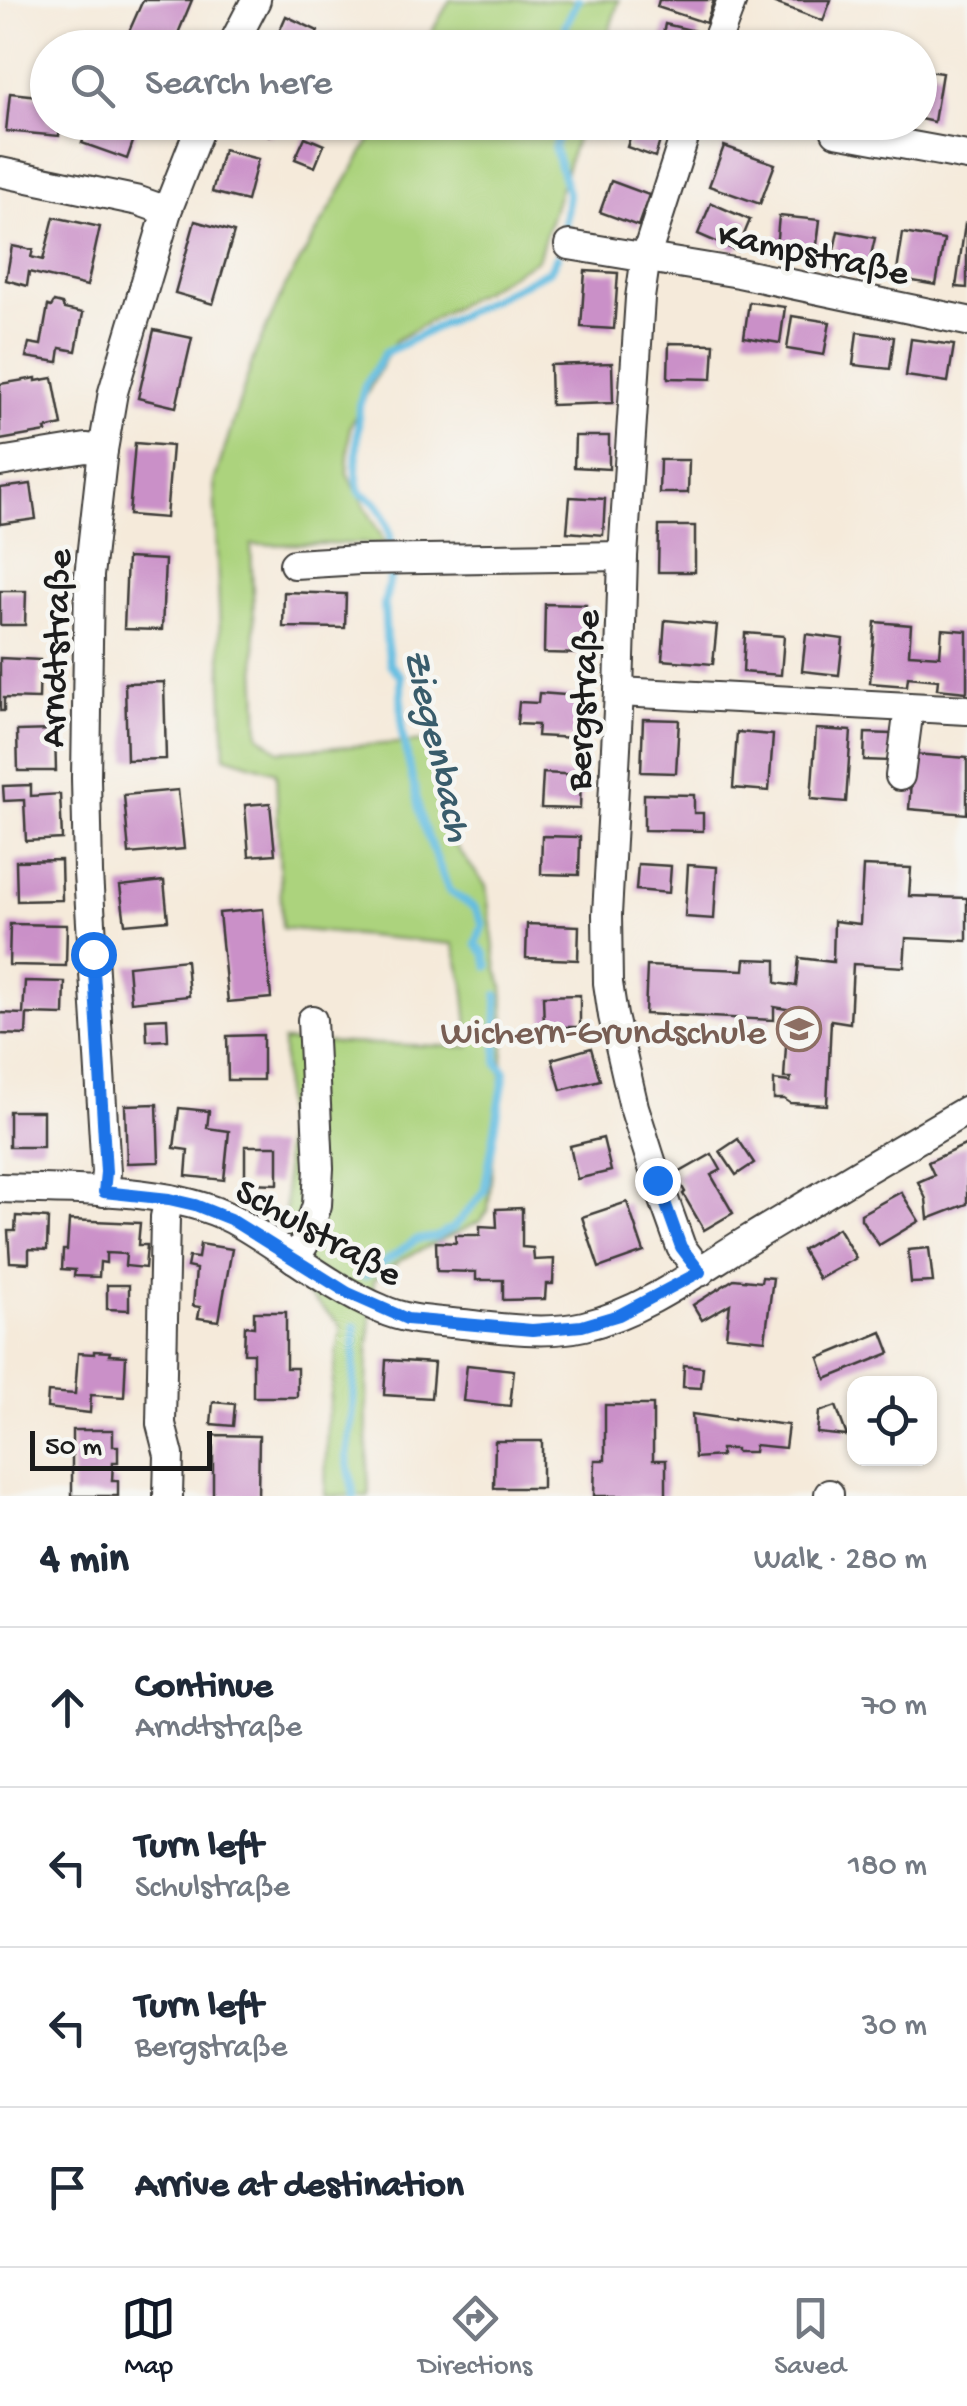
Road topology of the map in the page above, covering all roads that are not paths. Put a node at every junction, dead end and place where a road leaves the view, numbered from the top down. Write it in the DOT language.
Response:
graph roads {
  1 [pos="256,0"];
  2 [pos="732,0"];
  3 [pos="241,30"];
  4 [pos="721,30"];
  5 [pos="195,140"];
  6 [pos="683,140"];
  7 [pos="880,140"];
  8 [pos="967,156"];
  9 [pos="0,172"];
  10 [pos="167,211"];
  11 [pos="569,245"];
  12 [pos="646,256"];
  13 [pos="967,321"];
  14 [pos="103,450"];
  15 [pos="0,462"];
  16 [pos="623,556"];
  17 [pos="294,564"];
  18 [pos="619,692"];
  19 [pos="909,708"];
  20 [pos="967,710"];
  21 [pos="900,776"];
  22 [pos="312,1020"];
  23 [pos="967,1110"];
  24 [pos="0,1188"];
  25 [pos="104,1192"];
  26 [pos="169,1199"];
  27 [pos="295,1260"];
  28 [pos="700,1272"];
  29 [pos="168,1496"];
  1 -- 3 [label="street"];
  2 -- 4 [label="street"];
  5 -- 10 [label="street, Arndtstraße"];
  6 -- 12 [label="street, Bergstraße"];
  7 -- 8 [label="street"];
  9 -- 10 [label="street"];
  10 -- 14 [label="street, Arndtstraße"];
  11 -- 12 [label="street, Kampstraße"];
  12 -- 13 [label="street, Kampstraße"];
  12 -- 16 [label="street, Bergstraße"];
  14 -- 15 [label="street"];
  14 -- 25 [label="street, Arndtstraße"];
  16 -- 17 [label="street"];
  16 -- 18 [label="street, Bergstraße"];
  18 -- 19 [label="street"];
  18 -- 28 [label="street, Bergstraße"];
  19 -- 20 [label="street"];
  19 -- 21 [label="street"];
  22 -- 27 [label="street"];
  23 -- 28 [label="street, Schulstraße"];
  24 -- 25 [label="street, Schulstraße"];
  25 -- 26 [label="street, Schulstraße"];
  26 -- 27 [label="street, Schulstraße"];
  26 -- 29 [label="street"];
  27 -- 28 [label="street, Schulstraße"];
}
